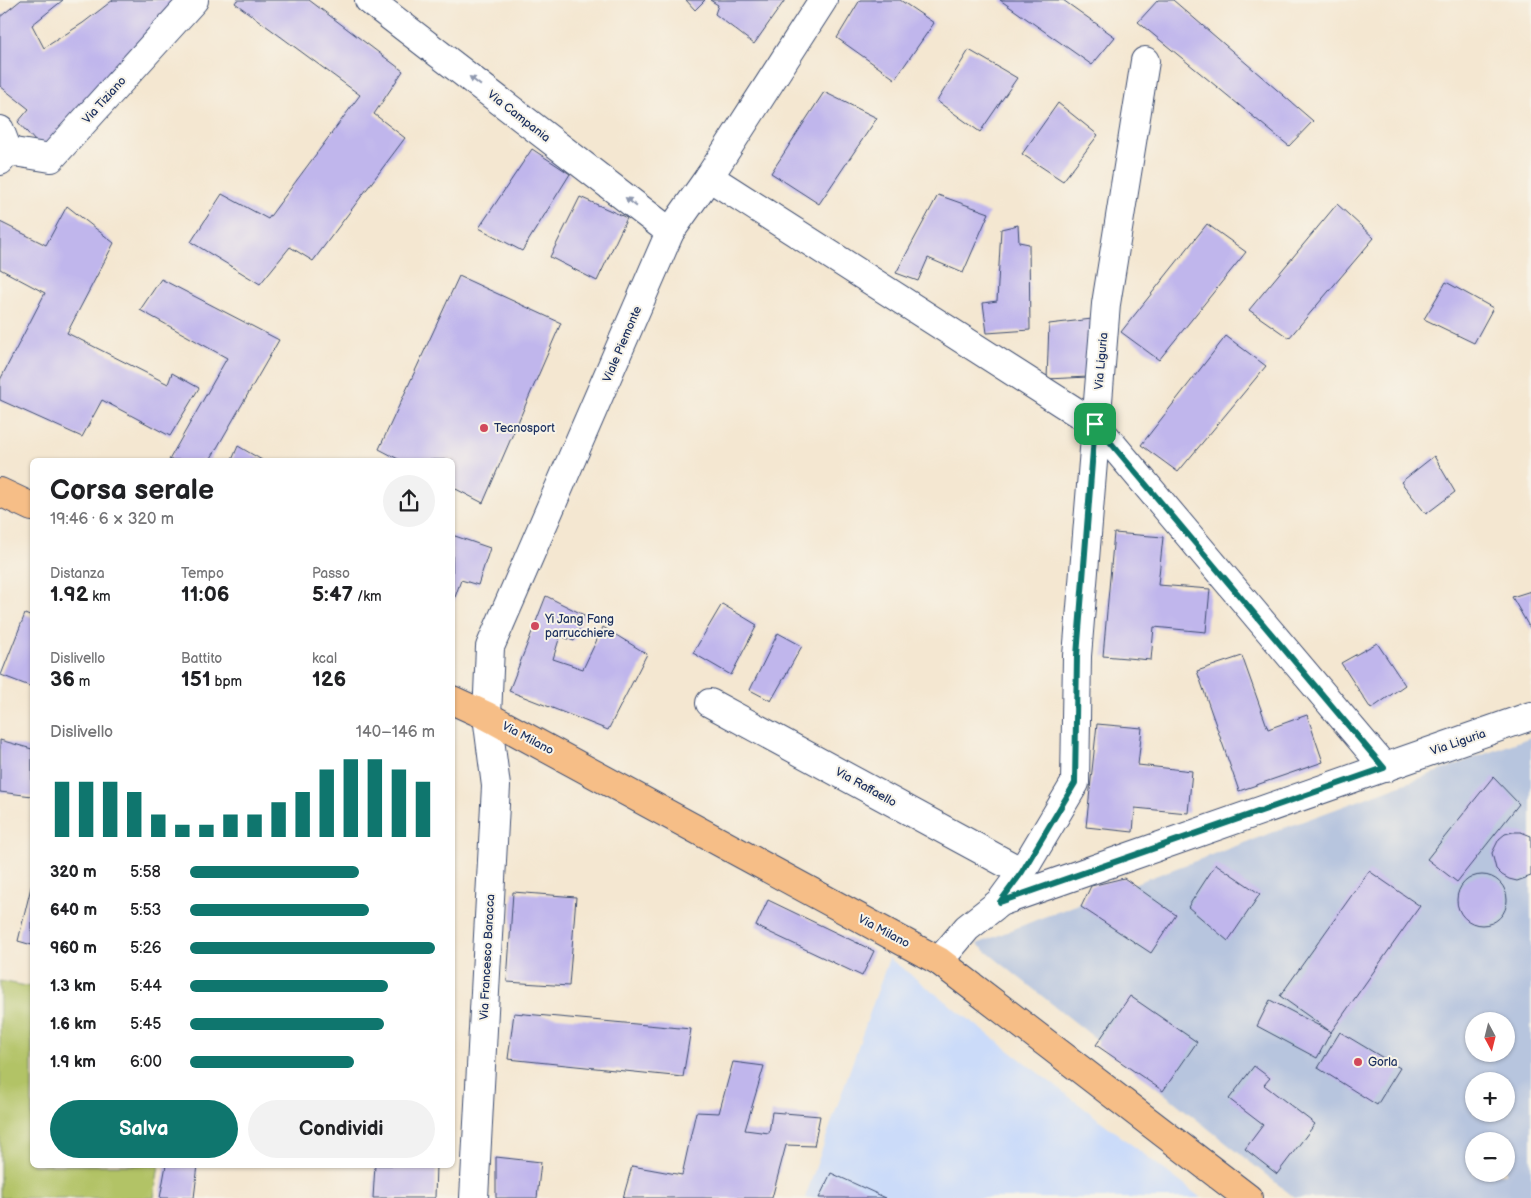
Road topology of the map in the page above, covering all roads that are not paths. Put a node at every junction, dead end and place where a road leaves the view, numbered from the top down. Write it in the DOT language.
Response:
graph roads {
  1 [pos="194,0"];
  2 [pos="369,0"];
  3 [pos="824,0"];
  4 [pos="1145,61"];
  5 [pos="3,147"];
  6 [pos="709,177"];
  7 [pos="670,232"];
  8 [pos="1095,424"];
  9 [pos="0,492"];
  10 [pos="30,506"];
  11 [pos="455,701"];
  12 [pos="710,702"];
  13 [pos="487,716"];
  14 [pos="1531,716"];
  15 [pos="1384,768"];
  16 [pos="1022,872"];
  17 [pos="1000,902"];
  18 [pos="939,961"];
  19 [pos="474,1198"];
  20 [pos="1248,1198"];
  1 -- 5 [label="street, Via Tiziano"];
  7 -- 2 [label="street, Via Campania, one-way"];
  3 -- 6 [label="street, Viale Piemonte"];
  4 -- 8 [label="street, Via Liguria"];
  6 -- 7 [label="street, Viale Piemonte"];
  6 -- 8 [label="street"];
  7 -- 13 [label="street, Viale Piemonte"];
  8 -- 15 [label="street"];
  8 -- 16 [label="street, Via Liguria"];
  9 -- 10 [label="main road"];
  11 -- 13 [label="main road, Via Milano"];
  12 -- 16 [label="street, Via Raffaello"];
  13 -- 18 [label="main road, Via Milano"];
  13 -- 19 [label="street, Via Francesco Baracca"];
  14 -- 15 [label="street, Via Liguria"];
  15 -- 17 [label="street, Via Liguria"];
  16 -- 17 [label="street, Via Liguria"];
  17 -- 18 [label="street, Via Liguria"];
  18 -- 20 [label="main road, Via Milano"];
}
